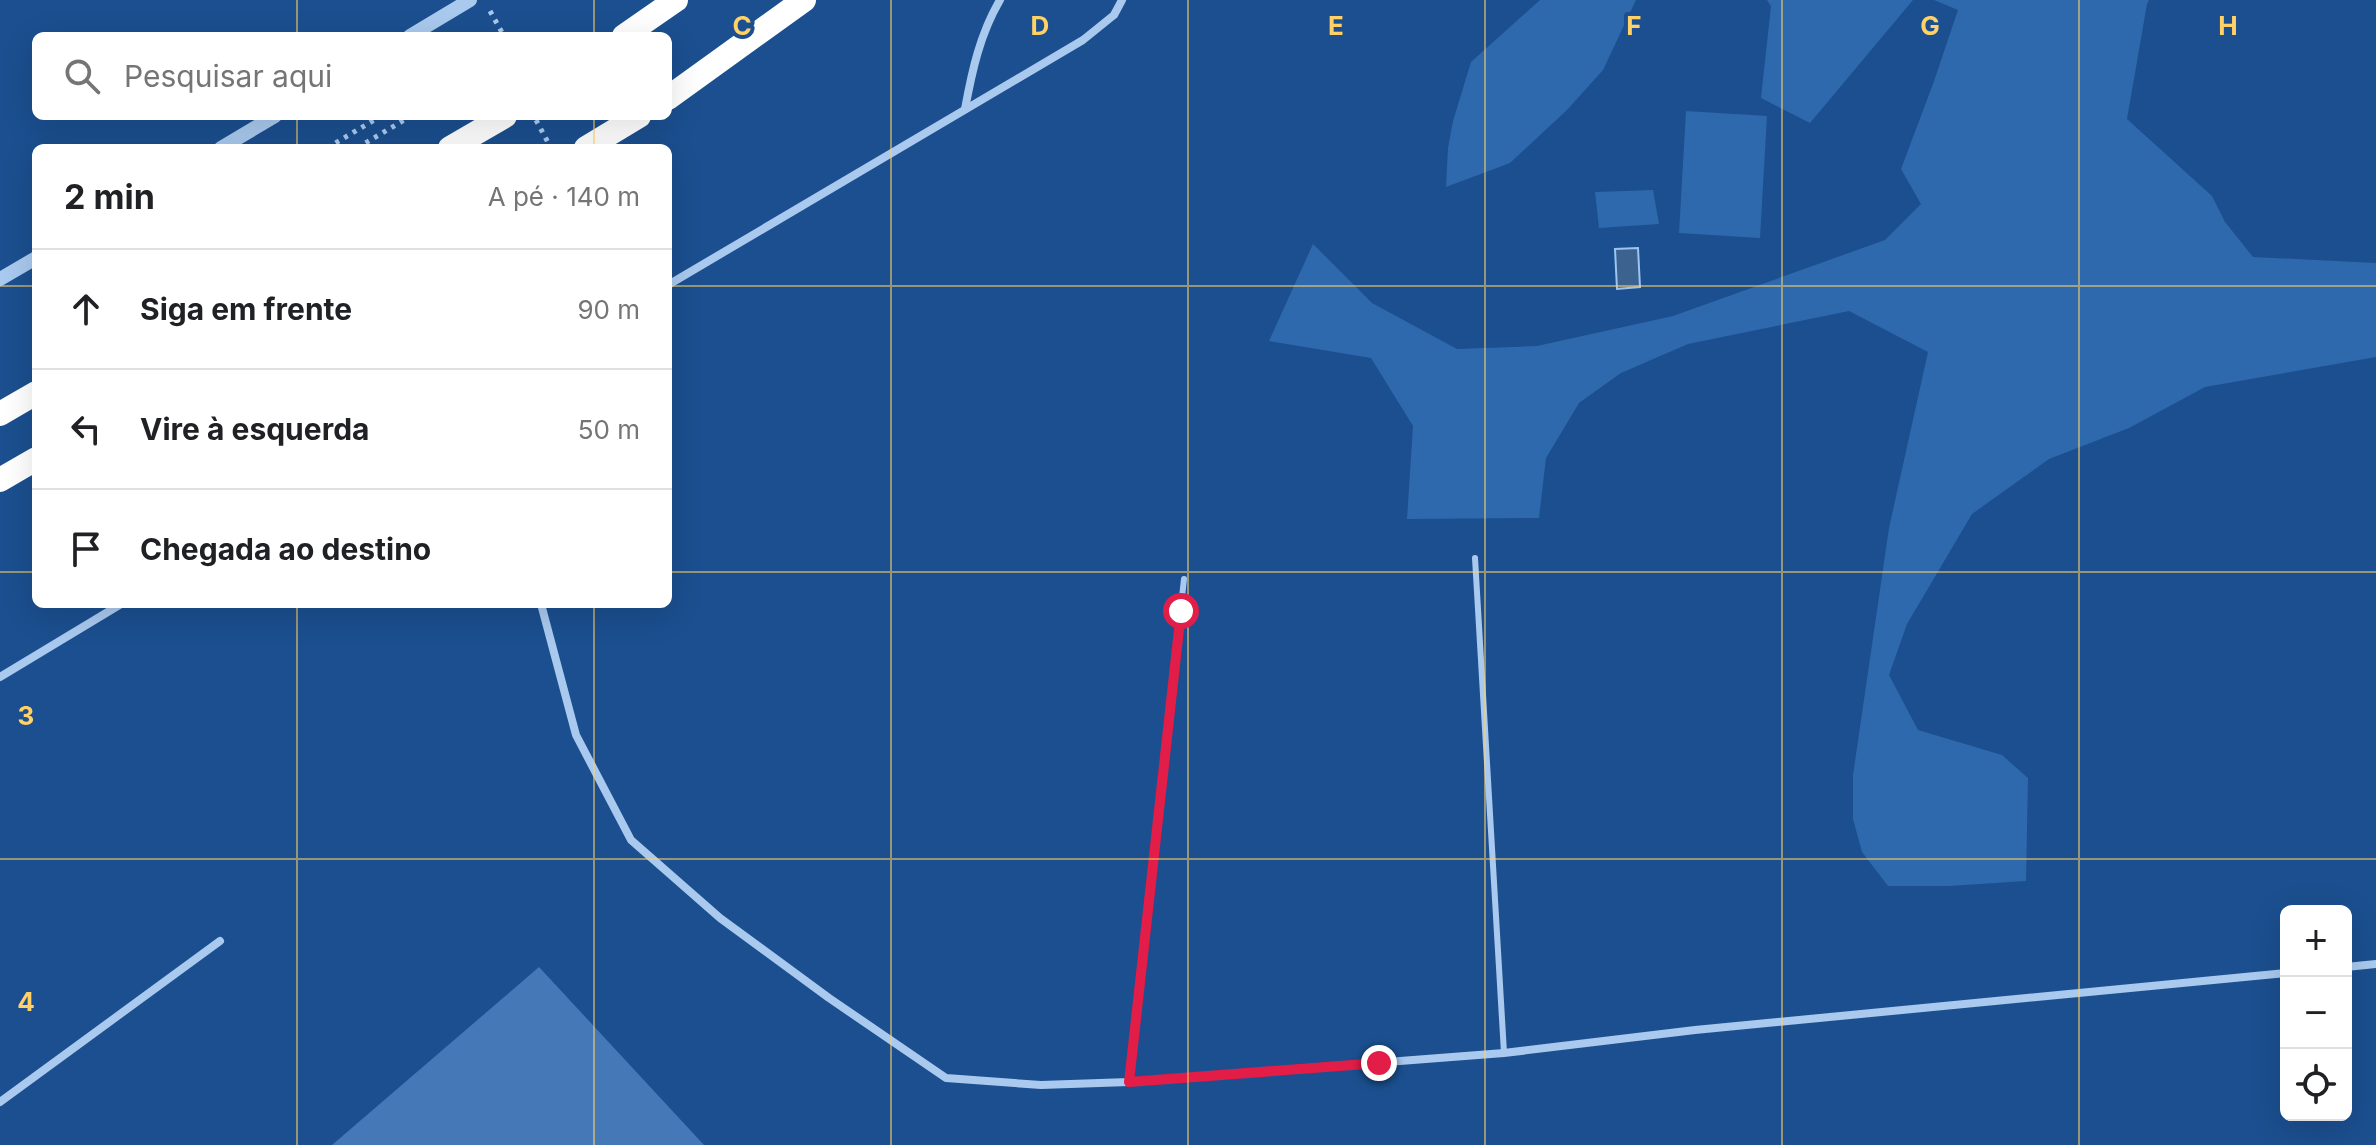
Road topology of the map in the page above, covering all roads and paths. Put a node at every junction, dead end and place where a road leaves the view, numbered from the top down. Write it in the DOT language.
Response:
graph roads {
  1 [pos="470,0"];
  2 [pos="483,0"];
  3 [pos="676,0"];
  4 [pos="804,0"];
  5 [pos="1000,0"];
  6 [pos="1122,0"];
  7 [pos="417,32"];
  8 [pos="502,32"];
  9 [pos="630,32"];
  10 [pos="672,95"];
  11 [pos="965,109"];
  12 [pos="268,120"];
  13 [pos="374,120"];
  14 [pos="404,120"];
  15 [pos="498,120"];
  16 [pos="535,120"];
  17 [pos="632,120"];
  18 [pos="228,144"];
  19 [pos="334,144"];
  20 [pos="364,144"];
  21 [pos="457,144"];
  22 [pos="549,144"];
  23 [pos="593,144"];
  24 [pos="32,260"];
  25 [pos="0,279"];
  26 [pos="672,283"];
  27 [pos="32,395"];
  28 [pos="0,414"];
  29 [pos="32,461"];
  30 [pos="0,480"];
  31 [pos="1475,558"];
  32 [pos="1184,579"];
  33 [pos="114,608"];
  34 [pos="542,608"];
  35 [pos="0,677"];
  36 [pos="220,941"];
  37 [pos="2376,964"];
  38 [pos="2352,966"];
  39 [pos="2280,974"];
  40 [pos="1504,1053"];
  41 [pos="1129,1082"];
  42 [pos="0,1102"];
  1 -- 7 [label="street"];
  2 -- 8 [label="path"];
  3 -- 9 [label="highway"];
  4 -- 10 [label="highway"];
  5 -- 11 [label="street"];
  6 -- 11 [label="street"];
  11 -- 26 [label="street"];
  12 -- 18 [label="street"];
  13 -- 19 [label="path"];
  14 -- 20 [label="path"];
  15 -- 21 [label="highway"];
  16 -- 22 [label="path"];
  17 -- 23 [label="highway"];
  24 -- 25 [label="street"];
  27 -- 28 [label="highway"];
  29 -- 30 [label="highway"];
  31 -- 40 [label="lane"];
  32 -- 41 [label="lane"];
  33 -- 35 [label="street"];
  34 -- 41 [label="street"];
  36 -- 42 [label="street"];
  37 -- 38 [label="street"];
  39 -- 40 [label="street"];
  40 -- 41 [label="street"];
}
